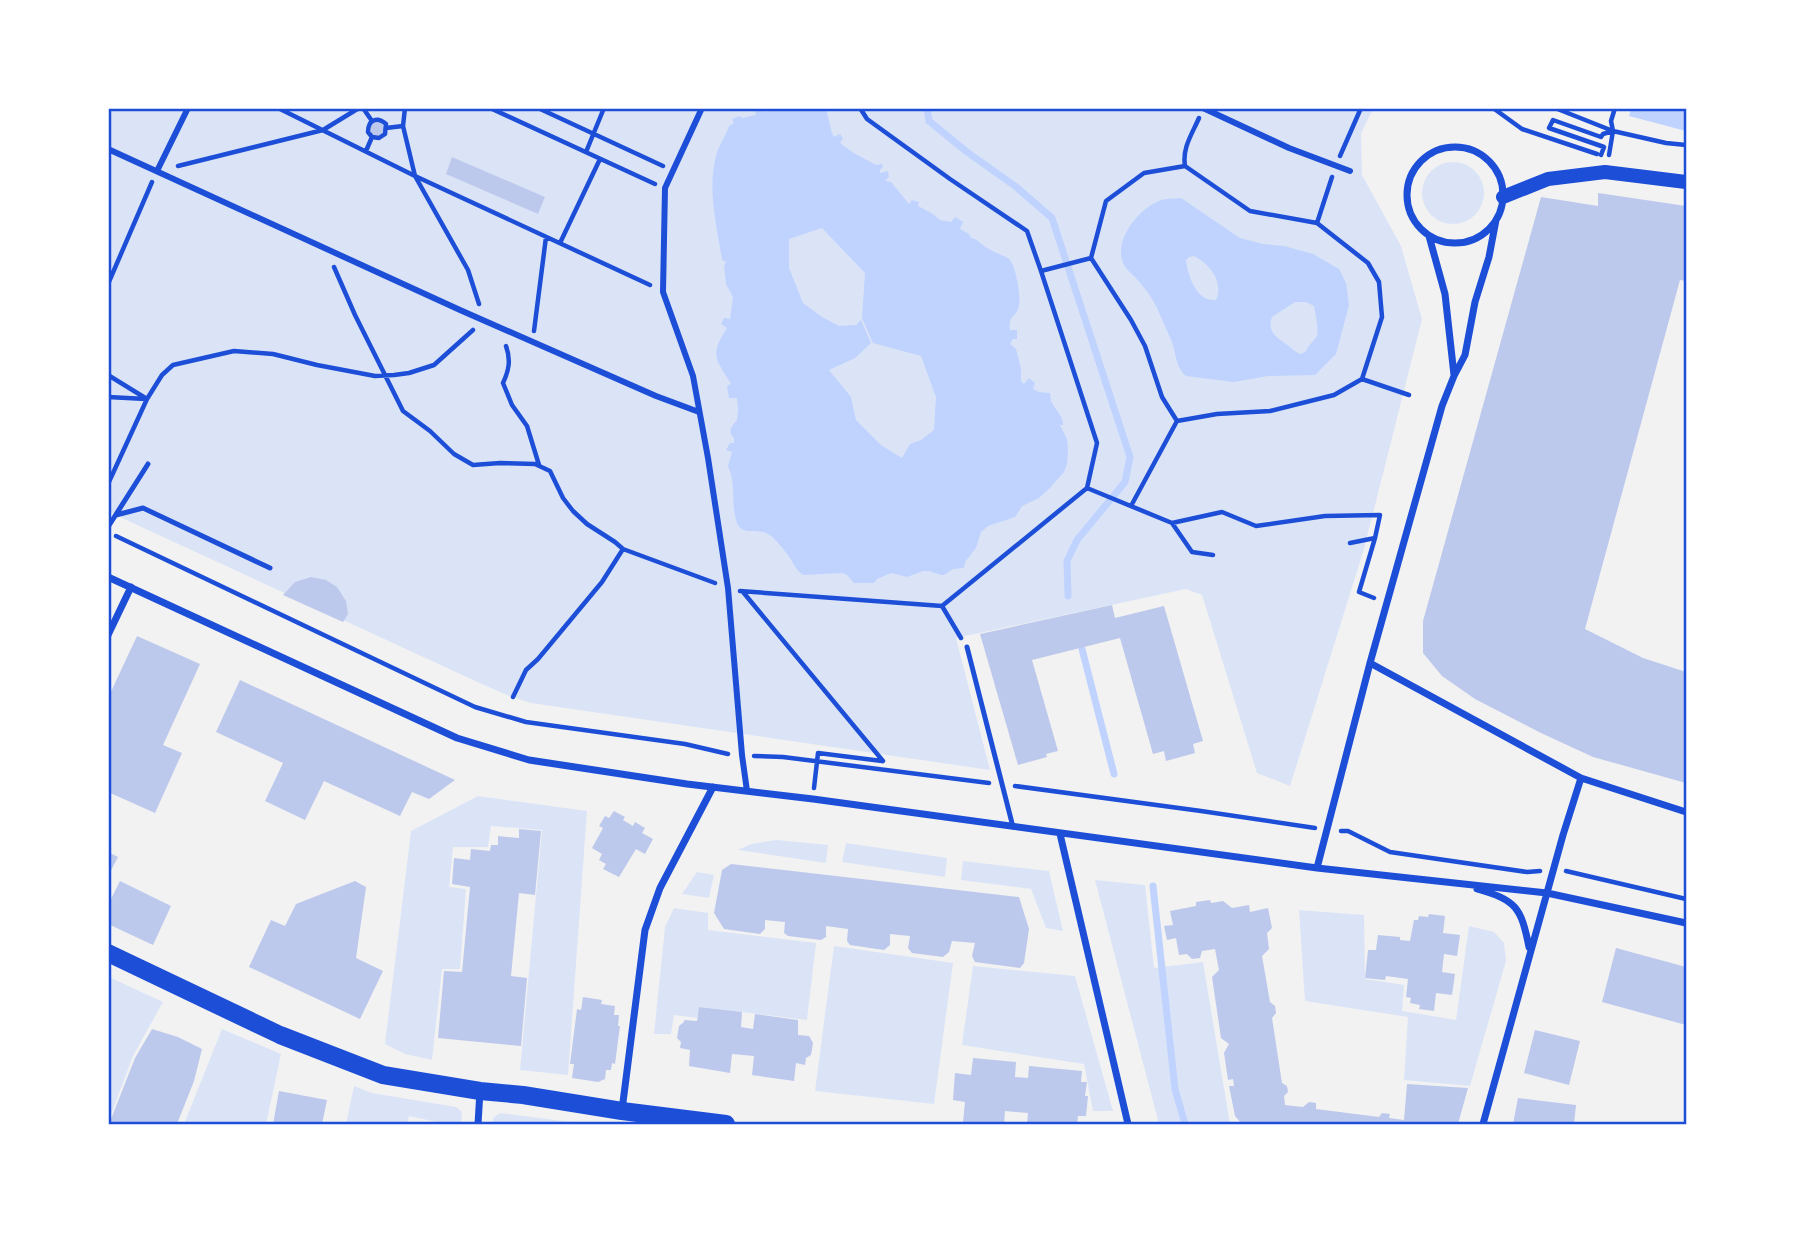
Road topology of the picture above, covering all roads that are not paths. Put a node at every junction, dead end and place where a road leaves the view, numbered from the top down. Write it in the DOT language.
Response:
graph roads {
  1 [pos="188,108"];
  2 [pos="702,108"];
  3 [pos="1204,109"];
  4 [pos="108,149"];
  5 [pos="157,171"];
  6 [pos="1350,171"];
  7 [pos="1686,182"];
  8 [pos="1503,197"];
  9 [pos="1496,220"];
  10 [pos="1429,236"];
  11 [pos="1454,376"];
  12 [pos="699,412"];
  13 [pos="149,464"];
  14 [pos="116,515"];
  15 [pos="108,527"];
  16 [pos="270,568"];
  17 [pos="108,577"];
  18 [pos="131,587"];
  19 [pos="108,635"];
  20 [pos="967,647"];
  21 [pos="1370,663"];
  22 [pos="1581,778"];
  23 [pos="713,786"];
  24 [pos="747,791"];
  25 [pos="1686,812"];
  26 [pos="1013,827"];
  27 [pos="1060,834"];
  28 [pos="1317,868"];
  29 [pos="1454,883"];
  30 [pos="1547,894"];
  31 [pos="1686,923"];
  32 [pos="1530,951"];
  33 [pos="108,953"];
  34 [pos="480,1091"];
  35 [pos="622,1111"];
  36 [pos="478,1125"];
  37 [pos="726,1125"];
  38 [pos="1128,1125"];
  39 [pos="1483,1125"];
  1 -- 5 [label="street"];
  2 -- 12 [label="street"];
  3 -- 6 [label="street"];
  4 -- 5 [label="street"];
  5 -- 12 [label="street"];
  7 -- 8 [label="main road"];
  8 -- 9 [label="street"];
  8 -- 10 [label="street"];
  9 -- 10 [label="street"];
  9 -- 11 [label="street"];
  10 -- 11 [label="street"];
  11 -- 21 [label="street"];
  12 -- 24 [label="street"];
  13 -- 14 [label="lane"];
  14 -- 15 [label="lane"];
  14 -- 16 [label="lane"];
  17 -- 18 [label="street"];
  18 -- 19 [label="street"];
  18 -- 23 [label="street"];
  20 -- 26 [label="lane"];
  21 -- 22 [label="street"];
  21 -- 28 [label="street"];
  22 -- 25 [label="street"];
  22 -- 30 [label="street"];
  23 -- 24 [label="street"];
  23 -- 35 [label="street"];
  24 -- 26 [label="street"];
  26 -- 27 [label="street"];
  27 -- 28 [label="street"];
  27 -- 38 [label="street"];
  28 -- 29 [label="street"];
  29 -- 30 [label="street"];
  29 -- 32 [label="street"];
  30 -- 31 [label="street"];
  30 -- 32 [label="street"];
  32 -- 39 [label="street"];
  33 -- 34 [label="main road"];
  34 -- 35 [label="main road"];
  34 -- 36 [label="street"];
  35 -- 37 [label="main road"];
}
